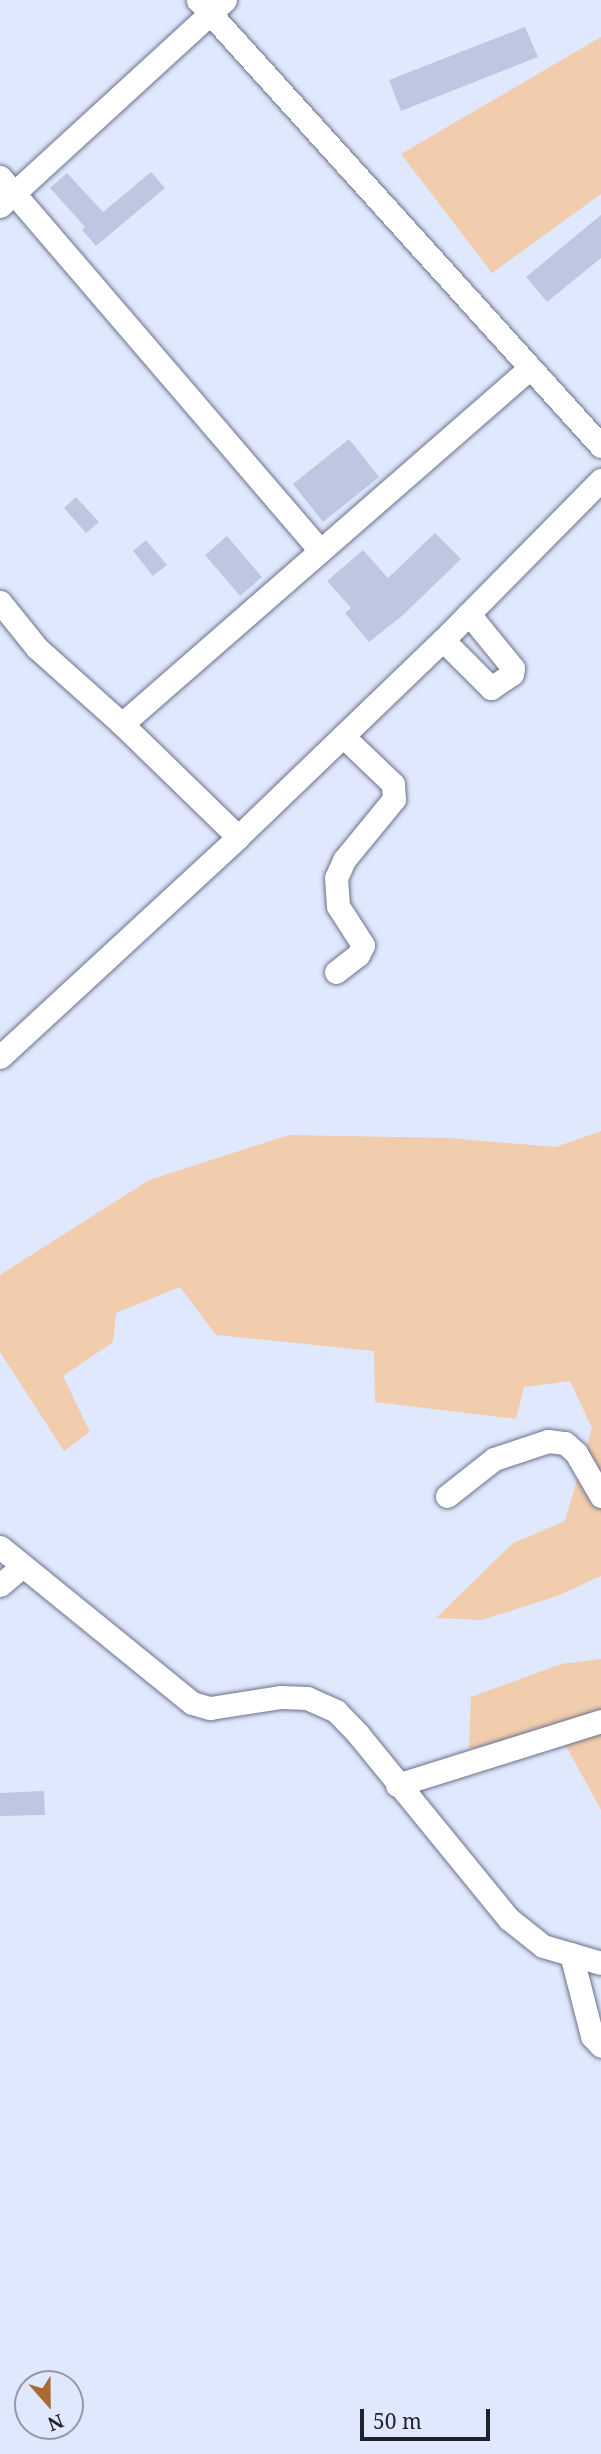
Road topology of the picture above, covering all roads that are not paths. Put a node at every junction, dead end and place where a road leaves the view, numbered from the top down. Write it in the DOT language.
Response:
graph roads {
  1 [pos="211,5"];
  2 [pos="5,192"];
  3 [pos="530,368"];
  4 [pos="601,446"];
  5 [pos="601,480"];
  6 [pos="320,550"];
  7 [pos="0,602"];
  8 [pos="469,614"];
  9 [pos="485,633"];
  10 [pos="443,640"];
  11 [pos="459,658"];
  12 [pos="122,724"];
  13 [pos="343,736"];
  14 [pos="238,837"];
  15 [pos="337,972"];
  16 [pos="0,1057"];
  17 [pos="447,1496"];
  18 [pos="601,1496"];
  19 [pos="0,1547"];
  20 [pos="23,1566"];
  21 [pos="0,1585"];
  22 [pos="601,1721"];
  23 [pos="397,1785"];
  24 [pos="571,1954"];
  25 [pos="601,1963"];
  26 [pos="601,2046"];
  1 -- 2 [label="street"];
  1 -- 3 [label="street"];
  2 -- 6 [label="street"];
  3 -- 4 [label="street"];
  3 -- 6 [label="street"];
  5 -- 8 [label="street"];
  6 -- 12 [label="street"];
  7 -- 12 [label="street"];
  8 -- 9 [label="street"];
  8 -- 10 [label="street"];
  9 -- 11 [label="street"];
  9 -- 11 [label="street"];
  10 -- 11 [label="street"];
  10 -- 13 [label="street"];
  12 -- 14 [label="street"];
  13 -- 14 [label="street"];
  13 -- 15 [label="street"];
  14 -- 16 [label="street"];
  17 -- 18 [label="street"];
  19 -- 20 [label="street"];
  20 -- 21 [label="street"];
  20 -- 23 [label="street"];
  22 -- 23 [label="street"];
  23 -- 24 [label="street"];
  24 -- 25 [label="street"];
  24 -- 26 [label="street"];
}
